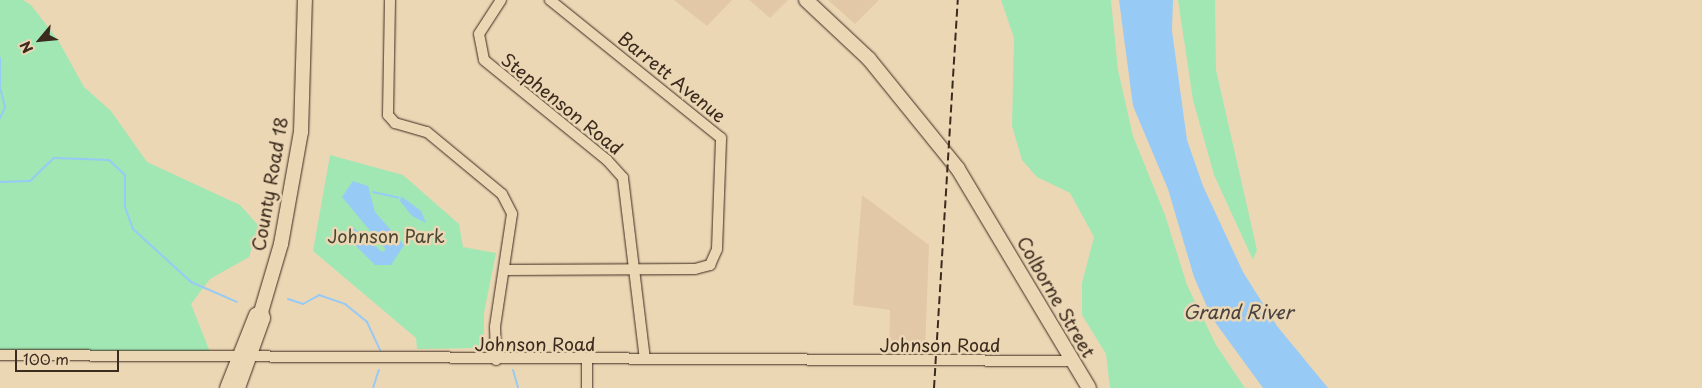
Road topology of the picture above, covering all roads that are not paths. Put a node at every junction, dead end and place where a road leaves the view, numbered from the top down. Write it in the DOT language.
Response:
graph roads {
  1 [pos="305,0"];
  2 [pos="390,0"];
  3 [pos="502,0"];
  4 [pos="550,0"];
  5 [pos="806,0"];
  6 [pos="504,270"];
  7 [pos="636,270"];
  8 [pos="0,355"];
  9 [pos="243,359"];
  10 [pos="645,359"];
  11 [pos="496,360"];
  12 [pos="587,361"];
  13 [pos="1070,361"];
  14 [pos="227,388"];
  15 [pos="238,388"];
  16 [pos="587,388"];
  17 [pos="1089,388"];
  1 -- 9 [label="main road, County Road 18"];
  2 -- 6 [label="street"];
  3 -- 7 [label="street, Stephenson Road"];
  4 -- 7 [label="street, Barrett Avenue"];
  5 -- 13 [label="main road, Colborne Street"];
  6 -- 7 [label="street, Barrett Avenue"];
  6 -- 11 [label="street"];
  7 -- 10 [label="street, Stephenson Road"];
  8 -- 9 [label="street, Johnson Road"];
  9 -- 11 [label="street, Johnson Road"];
  9 -- 14 [label="main road, County Road 18"];
  9 -- 15 [label="main road, County Road 18"];
  10 -- 12 [label="street, Johnson Road"];
  10 -- 13 [label="street, Johnson Road"];
  11 -- 12 [label="street, Johnson Road"];
  12 -- 16 [label="street"];
  13 -- 17 [label="main road, Colborne Street"];
}
